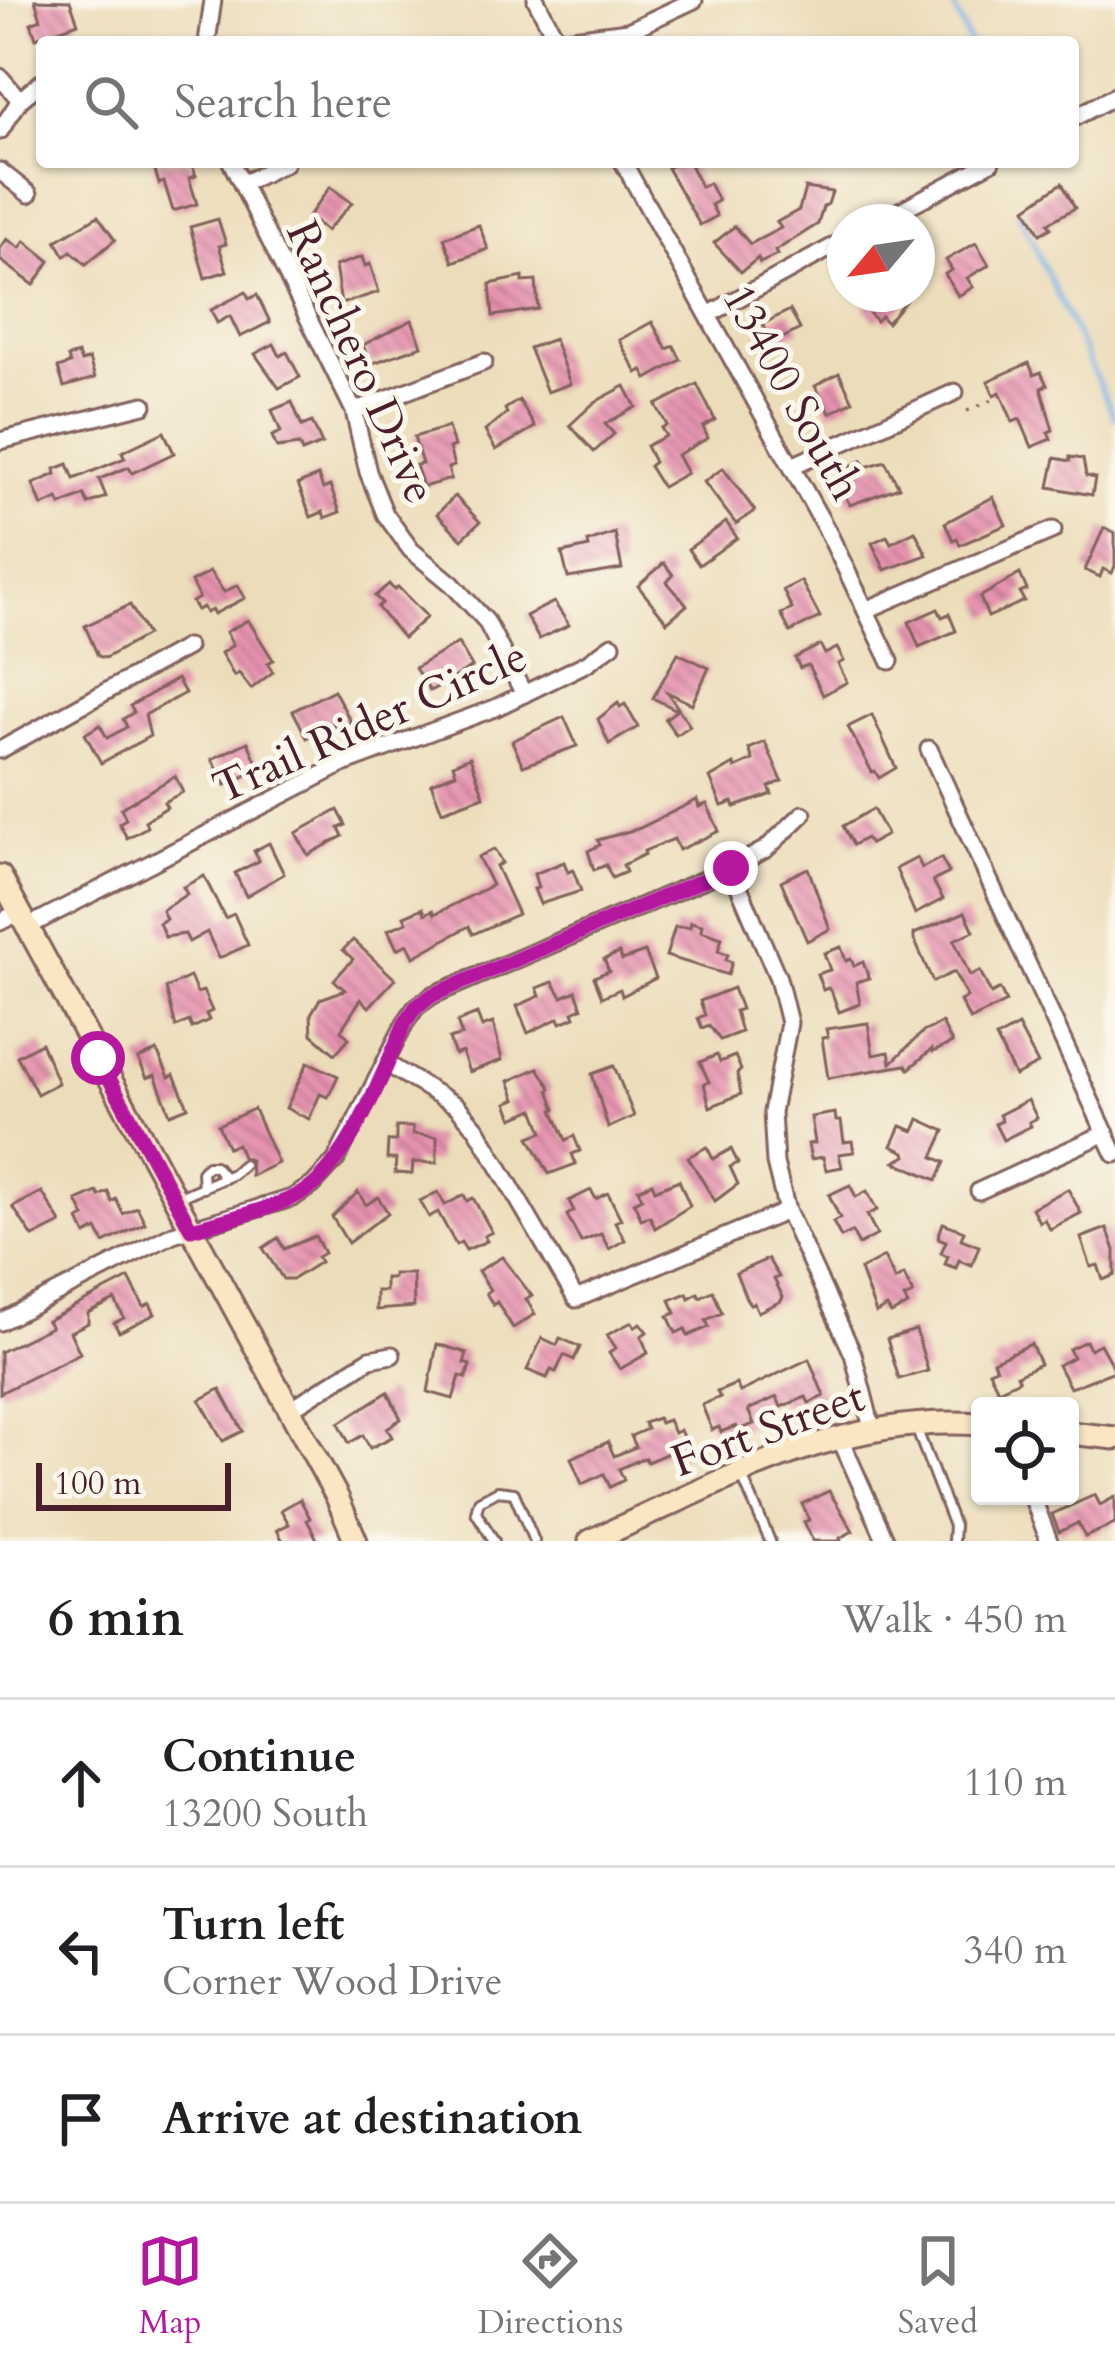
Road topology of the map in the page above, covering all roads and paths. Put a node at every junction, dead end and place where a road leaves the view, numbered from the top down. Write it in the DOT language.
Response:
graph roads {
  1 [pos="213,0"];
  2 [pos="536,0"];
  3 [pos="694,0"];
  4 [pos="208,36"];
  5 [pos="555,36"];
  6 [pos="593,36"];
  7 [pos="0,77"];
  8 [pos="36,87"];
  9 [pos="1115,96"];
  10 [pos="20,100"];
  11 [pos="1079,115"];
  12 [pos="0,131"];
  13 [pos="234,168"];
  14 [pos="276,168"];
  15 [pos="626,168"];
  16 [pos="980,168"];
  17 [pos="0,171"];
  18 [pos="242,184"];
  19 [pos="29,194"];
  20 [pos="913,204"];
  21 [pos="827,250"];
  22 [pos="708,315"];
  23 [pos="484,362"];
  24 [pos="956,392"];
  25 [pos="1004,395"];
  26 [pos="144,405"];
  27 [pos="353,411"];
  28 [pos="967,411"];
  29 [pos="0,441"];
  30 [pos="792,466"];
  31 [pos="1054,530"];
  32 [pos="866,610"];
  33 [pos="612,645"];
  34 [pos="187,647"];
  35 [pos="890,661"];
  36 [pos="524,694"];
  37 [pos="929,749"];
  38 [pos="0,750"];
  39 [pos="803,814"];
  40 [pos="731,868"];
  41 [pos="0,876"];
  42 [pos="16,920"];
  43 [pos="387,1064"];
  44 [pos="1106,1133"];
  45 [pos="1115,1154"];
  46 [pos="243,1165"];
  47 [pos="224,1178"];
  48 [pos="202,1188"];
  49 [pos="979,1191"];
  50 [pos="174,1199"];
  51 [pos="787,1211"];
  52 [pos="191,1229"];
  53 [pos="0,1322"];
  54 [pos="392,1355"];
  55 [pos="290,1410"];
  56 [pos="915,1423"];
  57 [pos="971,1424"];
  58 [pos="872,1428"];
  59 [pos="1079,1434"];
  60 [pos="839,1436"];
  61 [pos="1115,1438"];
  62 [pos="741,1474"];
  63 [pos="1035,1505"];
  64 [pos="356,1541"];
  65 [pos="494,1541"];
  66 [pos="534,1541"];
  67 [pos="590,1541"];
  68 [pos="770,1541"];
  69 [pos="886,1541"];
  70 [pos="953,1541"];
  71 [pos="1049,1541"];
  1 -- 4 [label="street"];
  2 -- 5 [label="street"];
  3 -- 6 [label="street"];
  7 -- 10 [label="street"];
  8 -- 10 [label="street"];
  9 -- 11 [label="street"];
  10 -- 12 [label="street"];
  13 -- 18 [label="street, Ranchero Drive"];
  14 -- 18 [label="street"];
  15 -- 22 [label="street, 13400 South"];
  16 -- 20 [label="street"];
  17 -- 19 [label="street"];
  18 -- 27 [label="street, Ranchero Drive"];
  21 -- 22 [label="street"];
  22 -- 30 [label="street, 13400 South"];
  23 -- 27 [label="street"];
  24 -- 30 [label="street"];
  25 -- 28 [label="path"];
  26 -- 29 [label="street"];
  27 -- 36 [label="street, Ranchero Drive"];
  30 -- 32 [label="street, 13400 South"];
  31 -- 32 [label="street"];
  32 -- 35 [label="street, 13400 South"];
  33 -- 36 [label="street, Trail Rider Circle"];
  34 -- 38 [label="street"];
  36 -- 42 [label="street, Trail Rider Circle"];
  37 -- 44 [label="street"];
  39 -- 40 [label="street"];
  40 -- 43 [label="street"];
  40 -- 51 [label="street"];
  41 -- 42 [label="street"];
  42 -- 50 [label="street"];
  43 -- 51 [label="street"];
  43 -- 52 [label="street"];
  44 -- 45 [label="street"];
  44 -- 49 [label="street"];
  46 -- 47 [label="lane"];
  47 -- 48 [label="lane"];
  47 -- 48 [label="lane"];
  48 -- 50 [label="lane"];
  50 -- 52 [label="street"];
  51 -- 58 [label="street"];
  52 -- 53 [label="street"];
  52 -- 55 [label="street"];
  54 -- 55 [label="street"];
  55 -- 64 [label="street"];
  56 -- 57 [label="street, Fort Street"];
  56 -- 58 [label="street, Fort Street"];
  56 -- 70 [label="lane"];
  58 -- 60 [label="street, Fort Street"];
  59 -- 61 [label="street"];
  60 -- 62 [label="street, Fort Street"];
  60 -- 69 [label="street"];
  62 -- 67 [label="street, Fort Street"];
  62 -- 68 [label="lane"];
  63 -- 71 [label="street"];
  65 -- 66 [label="lane"];
}
